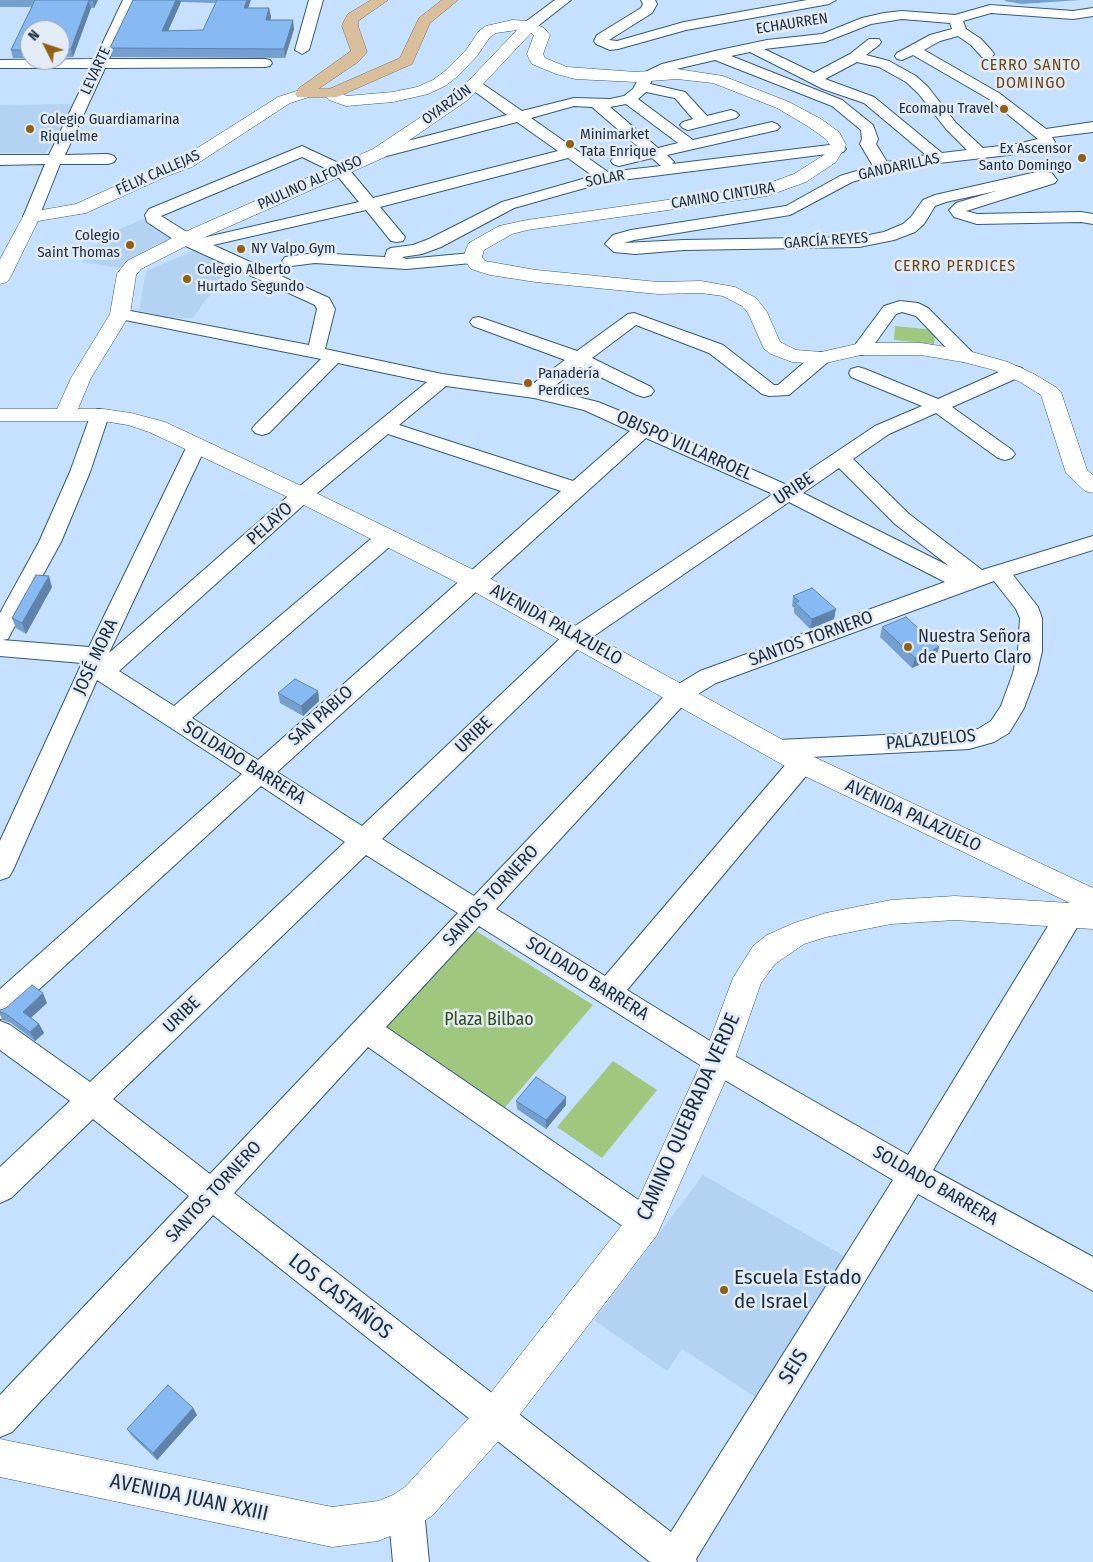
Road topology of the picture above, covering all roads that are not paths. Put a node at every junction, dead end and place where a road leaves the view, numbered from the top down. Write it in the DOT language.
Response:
graph roads {
  1 [pos="130,0"];
  2 [pos="316,0"];
  3 [pos="381,0"];
  4 [pos="451,0"];
  5 [pos="564,0"];
  6 [pos="648,0"];
  7 [pos="829,0"];
  8 [pos="1093,12"];
  9 [pos="1073,15"];
  10 [pos="960,22"];
  11 [pos="528,26"];
  12 [pos="980,26"];
  13 [pos="1078,29"];
  14 [pos="844,31"];
  15 [pos="750,47"];
  16 [pos="302,50"];
  17 [pos="914,50"];
  18 [pos="987,54"];
  19 [pos="715,55"];
  20 [pos="855,57"];
  21 [pos="99,63"];
  22 [pos="265,63"];
  23 [pos="0,64"];
  24 [pos="884,64"];
  25 [pos="814,79"];
  26 [pos="644,82"];
  27 [pos="475,85"];
  28 [pos="303,94"];
  29 [pos="331,94"];
  30 [pos="628,99"];
  31 [pos="595,102"];
  32 [pos="731,115"];
  33 [pos="518,116"];
  34 [pos="704,122"];
  35 [pos="772,127"];
  36 [pos="1093,127"];
  37 [pos="671,129"];
  38 [pos="1045,138"];
  39 [pos="868,144"];
  40 [pos="694,146"];
  41 [pos="838,147"];
  42 [pos="379,153"];
  43 [pos="568,153"];
  44 [pos="658,153"];
  45 [pos="979,153"];
  46 [pos="940,158"];
  47 [pos="0,160"];
  48 [pos="55,160"];
  49 [pos="108,160"];
  50 [pos="716,164"];
  51 [pos="589,167"];
  52 [pos="882,168"];
  53 [pos="674,169"];
  54 [pos="341,170"];
  55 [pos="604,177"];
  56 [pos="371,204"];
  57 [pos="31,217"];
  58 [pos="1093,219"];
  59 [pos="397,236"];
  60 [pos="191,241"];
  61 [pos="613,244"];
  62 [pos="472,258"];
  63 [pos="291,261"];
  64 [pos="396,262"];
  65 [pos="0,278"];
  66 [pos="120,314"];
  67 [pos="480,322"];
  68 [pos="861,349"];
  69 [pos="325,352"];
  70 [pos="965,356"];
  71 [pos="821,358"];
  72 [pos="580,360"];
  73 [pos="1014,372"];
  74 [pos="858,373"];
  75 [pos="442,380"];
  76 [pos="644,391"];
  77 [pos="534,392"];
  78 [pos="937,405"];
  79 [pos="65,414"];
  80 [pos="0,415"];
  81 [pos="99,415"];
  82 [pos="386,427"];
  83 [pos="645,428"];
  84 [pos="262,429"];
  85 [pos="196,446"];
  86 [pos="1005,454"];
  87 [pos="840,458"];
  88 [pos="1093,486"];
  89 [pos="576,489"];
  90 [pos="788,493"];
  91 [pos="302,496"];
  92 [pos="387,537"];
  93 [pos="1093,543"];
  94 [pos="981,578"];
  95 [pos="473,580"];
  96 [pos="0,633"];
  97 [pos="577,636"];
  98 [pos="0,648"];
  99 [pos="96,666"];
  100 [pos="680,694"];
  101 [pos="174,720"];
  102 [pos="778,749"];
  103 [pos="802,763"];
  104 [pos="259,772"];
  105 [pos="364,840"];
  106 [pos="0,870"];
  107 [pos="477,911"];
  108 [pos="1085,911"];
  109 [pos="608,992"];
  110 [pos="0,1007"];
  111 [pos="366,1029"];
  112 [pos="0,1034"];
  113 [pos="718,1060"];
  114 [pos="93,1101"];
  115 [pos="913,1175"];
  116 [pos="0,1188"];
  117 [pos="211,1196"];
  118 [pos="645,1223"];
  119 [pos="1093,1275"];
  120 [pos="494,1417"];
  121 [pos="0,1420"];
  122 [pos="0,1458"];
  123 [pos="392,1516"];
  124 [pos="677,1561"];
  125 [pos="411,1562"];
  1 -- 21 [label="street, LEVARTE"];
  2 -- 16 [label="street"];
  3 -- 28 [label="main road"];
  4 -- 29 [label="main road"];
  5 -- 11 [label="street"];
  6 -- 7 [label="street"];
  8 -- 9 [label="street, ECHAURREN"];
  9 -- 10 [label="street, ECHAURREN"];
  9 -- 13 [label="street"];
  10 -- 12 [label="street"];
  10 -- 14 [label="street, ECHAURREN"];
  10 -- 17 [label="street"];
  10 -- 18 [label="street"];
  11 -- 26 [label="street"];
  11 -- 27 [label="street, OYARZÚN"];
  11 -- 29 [label="street"];
  14 -- 15 [label="street, ECHAURREN"];
  14 -- 20 [label="street"];
  15 -- 19 [label="street, ECHAURREN"];
  15 -- 25 [label="street"];
  17 -- 24 [label="street"];
  17 -- 38 [label="street"];
  19 -- 26 [label="street, ECHAURREN"];
  19 -- 39 [label="street"];
  20 -- 24 [label="street"];
  20 -- 25 [label="street"];
  21 -- 22 [label="street"];
  21 -- 23 [label="street"];
  21 -- 48 [label="street, LEVARTE"];
  24 -- 45 [label="street"];
  25 -- 46 [label="street"];
  26 -- 30 [label="street"];
  26 -- 34 [label="street"];
  26 -- 41 [label="street"];
  27 -- 33 [label="street"];
  27 -- 42 [label="street, OYARZÚN"];
  28 -- 29 [label="main road"];
  28 -- 57 [label="street, FÉLIX CALLEJAS"];
  30 -- 31 [label="street, PAULINO ALFONSO"];
  30 -- 37 [label="street"];
  31 -- 33 [label="street, PAULINO ALFONSO"];
  31 -- 44 [label="street"];
  32 -- 34 [label="street"];
  33 -- 42 [label="street, PAULINO ALFONSO"];
  33 -- 43 [label="street"];
  34 -- 37 [label="street"];
  35 -- 40 [label="street"];
  36 -- 38 [label="street, GANDARILLAS"];
  37 -- 40 [label="street"];
  38 -- 45 [label="street, GANDARILLAS"];
  39 -- 41 [label="street, SOLAR"];
  39 -- 52 [label="street"];
  40 -- 44 [label="street"];
  40 -- 50 [label="street"];
  41 -- 50 [label="street, SOLAR"];
  41 -- 62 [label="street, CAMINO CINTURA"];
  42 -- 54 [label="street, PAULINO ALFONSO"];
  43 -- 51 [label="street"];
  43 -- 56 [label="street"];
  44 -- 51 [label="street"];
  44 -- 53 [label="street"];
  45 -- 46 [label="street, GANDARILLAS"];
  46 -- 52 [label="street, GANDARILLAS"];
  47 -- 48 [label="street"];
  48 -- 49 [label="street"];
  48 -- 57 [label="street, LEVARTE"];
  50 -- 53 [label="street, SOLAR"];
  51 -- 55 [label="street"];
  52 -- 61 [label="street, GANDARILLAS"];
  53 -- 55 [label="street, SOLAR"];
  54 -- 56 [label="street"];
  54 -- 60 [label="street, PAULINO ALFONSO"];
  54 -- 60 [label="street"];
  55 -- 64 [label="street, SOLAR"];
  56 -- 59 [label="street"];
  56 -- 60 [label="street"];
  57 -- 65 [label="street, LEVARTE"];
  58 -- 61 [label="street, GARCÍA REYES"];
  60 -- 66 [label="street, PAULINO ALFONSO"];
  60 -- 69 [label="street"];
  62 -- 64 [label="street"];
  62 -- 71 [label="street"];
  63 -- 64 [label="street"];
  66 -- 69 [label="street, OBISPO VILLARROEL"];
  66 -- 79 [label="street, PAULINO ALFONSO"];
  67 -- 72 [label="street"];
  68 -- 70 [label="street"];
  68 -- 70 [label="street"];
  68 -- 71 [label="street"];
  69 -- 75 [label="street, OBISPO VILLARROEL"];
  69 -- 84 [label="street"];
  70 -- 73 [label="street"];
  71 -- 72 [label="street"];
  72 -- 76 [label="street"];
  72 -- 77 [label="street"];
  73 -- 78 [label="street, URIBE"];
  73 -- 88 [label="street"];
  74 -- 78 [label="street"];
  75 -- 77 [label="street, OBISPO VILLARROEL"];
  75 -- 82 [label="street, PELAYO"];
  77 -- 83 [label="street, OBISPO VILLARROEL"];
  78 -- 86 [label="street"];
  78 -- 87 [label="street, URIBE"];
  79 -- 80 [label="street, AVENIDA PALAZUELO"];
  79 -- 81 [label="street, AVENIDA PALAZUELO"];
  81 -- 85 [label="street, AVENIDA PALAZUELO"];
  81 -- 96 [label="street"];
  82 -- 89 [label="street"];
  82 -- 91 [label="street, PELAYO"];
  83 -- 89 [label="street, SAN PABLO"];
  83 -- 90 [label="street, OBISPO VILLARROEL"];
  85 -- 91 [label="street, AVENIDA PALAZUELO"];
  85 -- 99 [label="street, JOSÉ MORA"];
  87 -- 90 [label="street, URIBE"];
  87 -- 94 [label="street"];
  89 -- 95 [label="street, SAN PABLO"];
  90 -- 94 [label="street, OBISPO VILLARROEL"];
  90 -- 97 [label="street, URIBE"];
  91 -- 92 [label="street, AVENIDA PALAZUELO"];
  91 -- 99 [label="street, PELAYO"];
  92 -- 95 [label="street, AVENIDA PALAZUELO"];
  92 -- 101 [label="street"];
  93 -- 94 [label="street, SANTOS TORNERO"];
  94 -- 100 [label="street, SANTOS TORNERO"];
  94 -- 102 [label="street, PALAZUELOS"];
  95 -- 97 [label="street, AVENIDA PALAZUELO"];
  95 -- 104 [label="street, SAN PABLO"];
  97 -- 100 [label="street, AVENIDA PALAZUELO"];
  97 -- 105 [label="street, URIBE"];
  98 -- 99 [label="street"];
  99 -- 101 [label="street, SOLDADO BARRERA"];
  99 -- 106 [label="street, JOSÉ MORA"];
  100 -- 102 [label="street, AVENIDA PALAZUELO"];
  100 -- 107 [label="street, SANTOS TORNERO"];
  101 -- 104 [label="street, SOLDADO BARRERA"];
  102 -- 103 [label="street, AVENIDA PALAZUELO"];
  103 -- 108 [label="street, AVENIDA PALAZUELO"];
  103 -- 109 [label="street"];
  104 -- 105 [label="street, SOLDADO BARRERA"];
  104 -- 110 [label="street, SAN PABLO"];
  105 -- 107 [label="street, SOLDADO BARRERA"];
  105 -- 114 [label="street, URIBE"];
  107 -- 109 [label="street, SOLDADO BARRERA"];
  107 -- 111 [label="street, SANTOS TORNERO"];
  108 -- 113 [label="street, CAMINO QUEBRADA VERDE"];
  108 -- 115 [label="street, SEIS"];
  109 -- 113 [label="street, SOLDADO BARRERA"];
  111 -- 117 [label="street, SANTOS TORNERO"];
  111 -- 118 [label="street"];
  112 -- 114 [label="street, LOS CASTAÑOS"];
  113 -- 115 [label="street, SOLDADO BARRERA"];
  113 -- 118 [label="street, CAMINO QUEBRADA VERDE"];
  114 -- 116 [label="street, URIBE"];
  114 -- 117 [label="street, LOS CASTAÑOS"];
  115 -- 119 [label="street, SOLDADO BARRERA"];
  115 -- 124 [label="street, SEIS"];
  117 -- 120 [label="street, LOS CASTAÑOS"];
  117 -- 121 [label="street, SANTOS TORNERO"];
  118 -- 120 [label="street, CAMINO QUEBRADA VERDE"];
  120 -- 123 [label="street, CAMINO QUEBRADA VERDE"];
  120 -- 124 [label="street, LOS CASTAÑOS"];
  122 -- 123 [label="street, AVENIDA JUAN XXIII"];
  123 -- 125 [label="street"];
}
